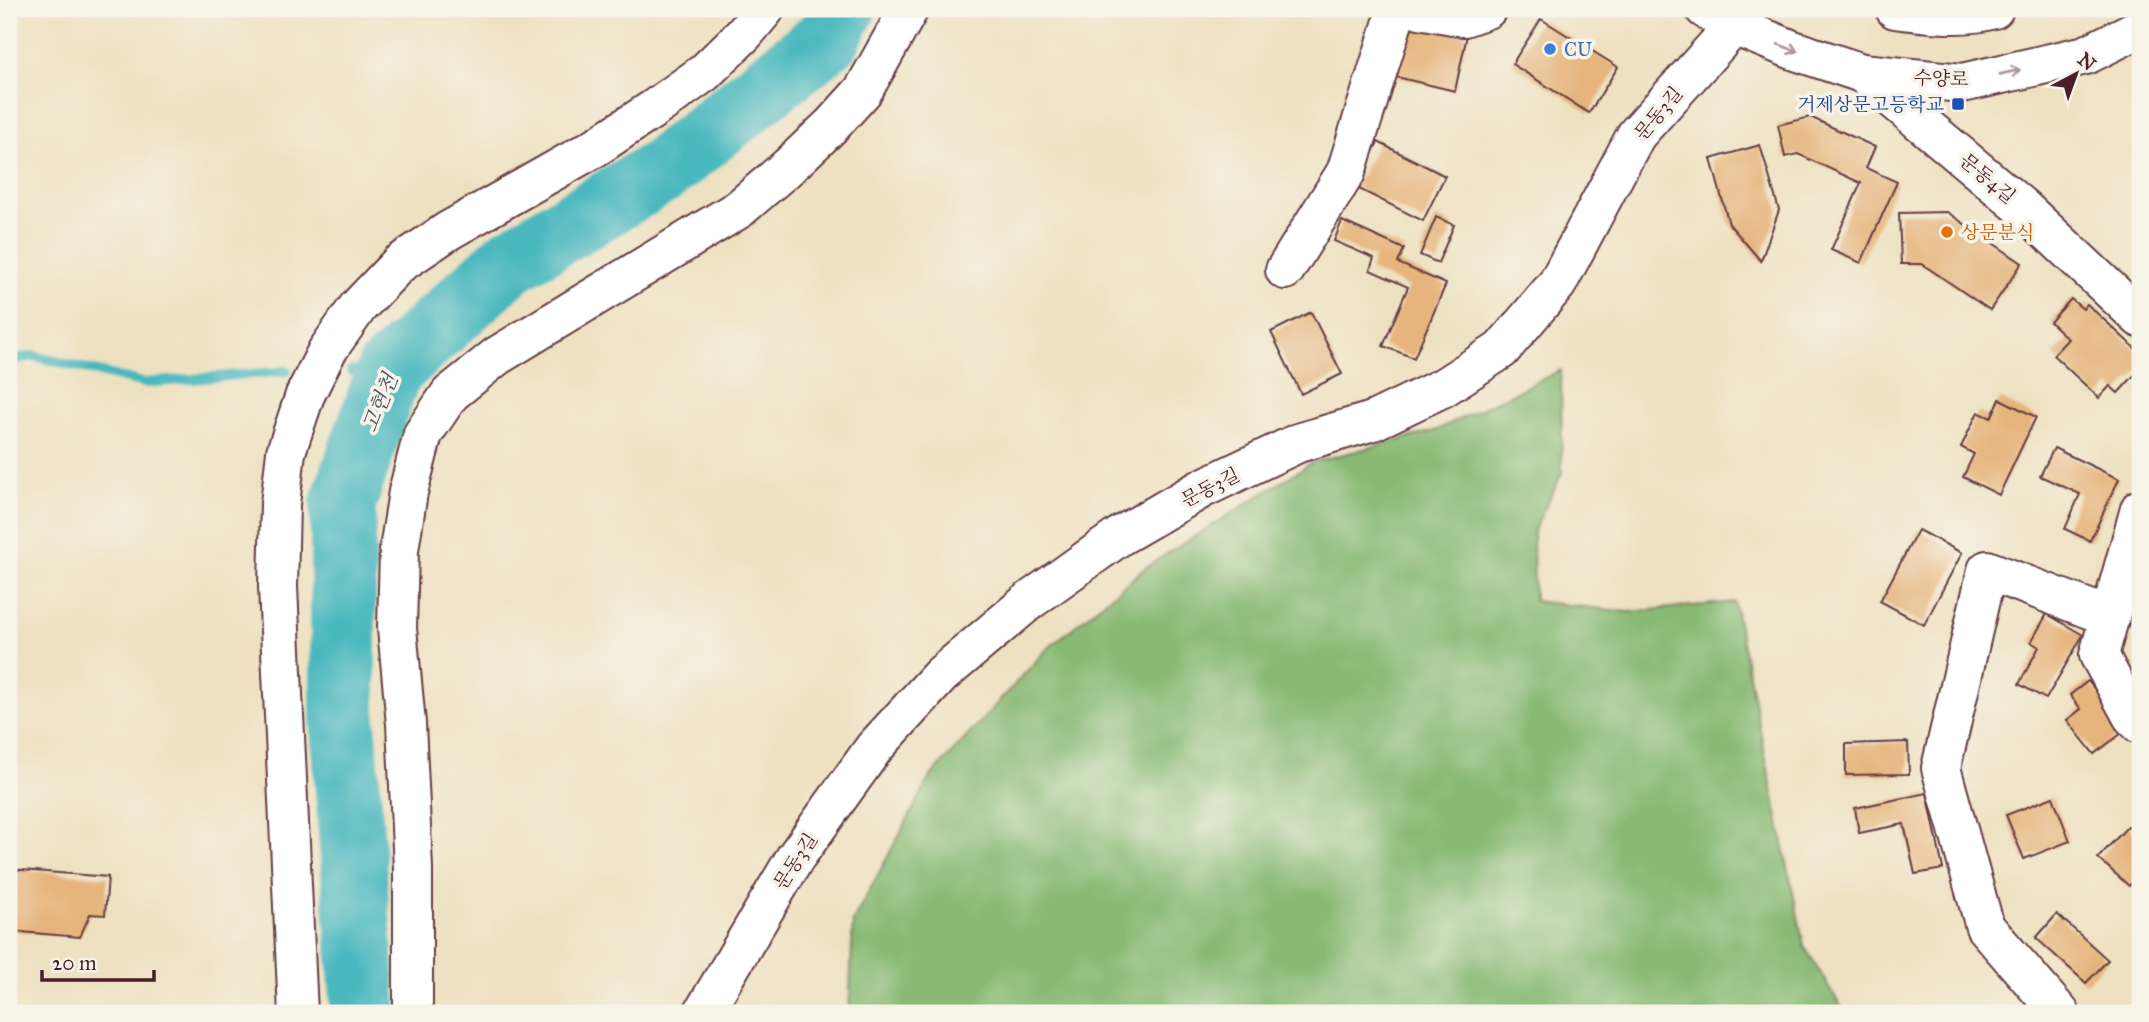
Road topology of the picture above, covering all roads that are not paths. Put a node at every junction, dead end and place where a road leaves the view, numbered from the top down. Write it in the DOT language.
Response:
graph roads {
  1 [pos="909,9"];
  2 [pos="1397,9"];
  3 [pos="1419,9"];
  4 [pos="1488,9"];
  5 [pos="1895,9"];
  6 [pos="1994,9"];
  7 [pos="1728,15"];
  8 [pos="749,17"];
  9 [pos="2140,28"];
  10 [pos="1862,73"];
  11 [pos="1285,270"];
  12 [pos="2140,318"];
  13 [pos="2140,509"];
  14 [pos="2110,617"];
  15 [pos="2140,724"];
  16 [pos="298,1013"];
  17 [pos="413,1013"];
  18 [pos="703,1013"];
  19 [pos="2060,1013"];
  1 -- 17 [label="street"];
  2 -- 11 [label="street"];
  3 -- 4 [label="street"];
  5 -- 6 [label="street"];
  7 -- 10 [label="street, 수양로, one-way"];
  7 -- 18 [label="street, 문동3길"];
  8 -- 16 [label="street"];
  10 -- 9 [label="street, 수양로, one-way"];
  10 -- 12 [label="street, 문동4길"];
  13 -- 14 [label="street"];
  14 -- 15 [label="street"];
  14 -- 19 [label="street"];
}
